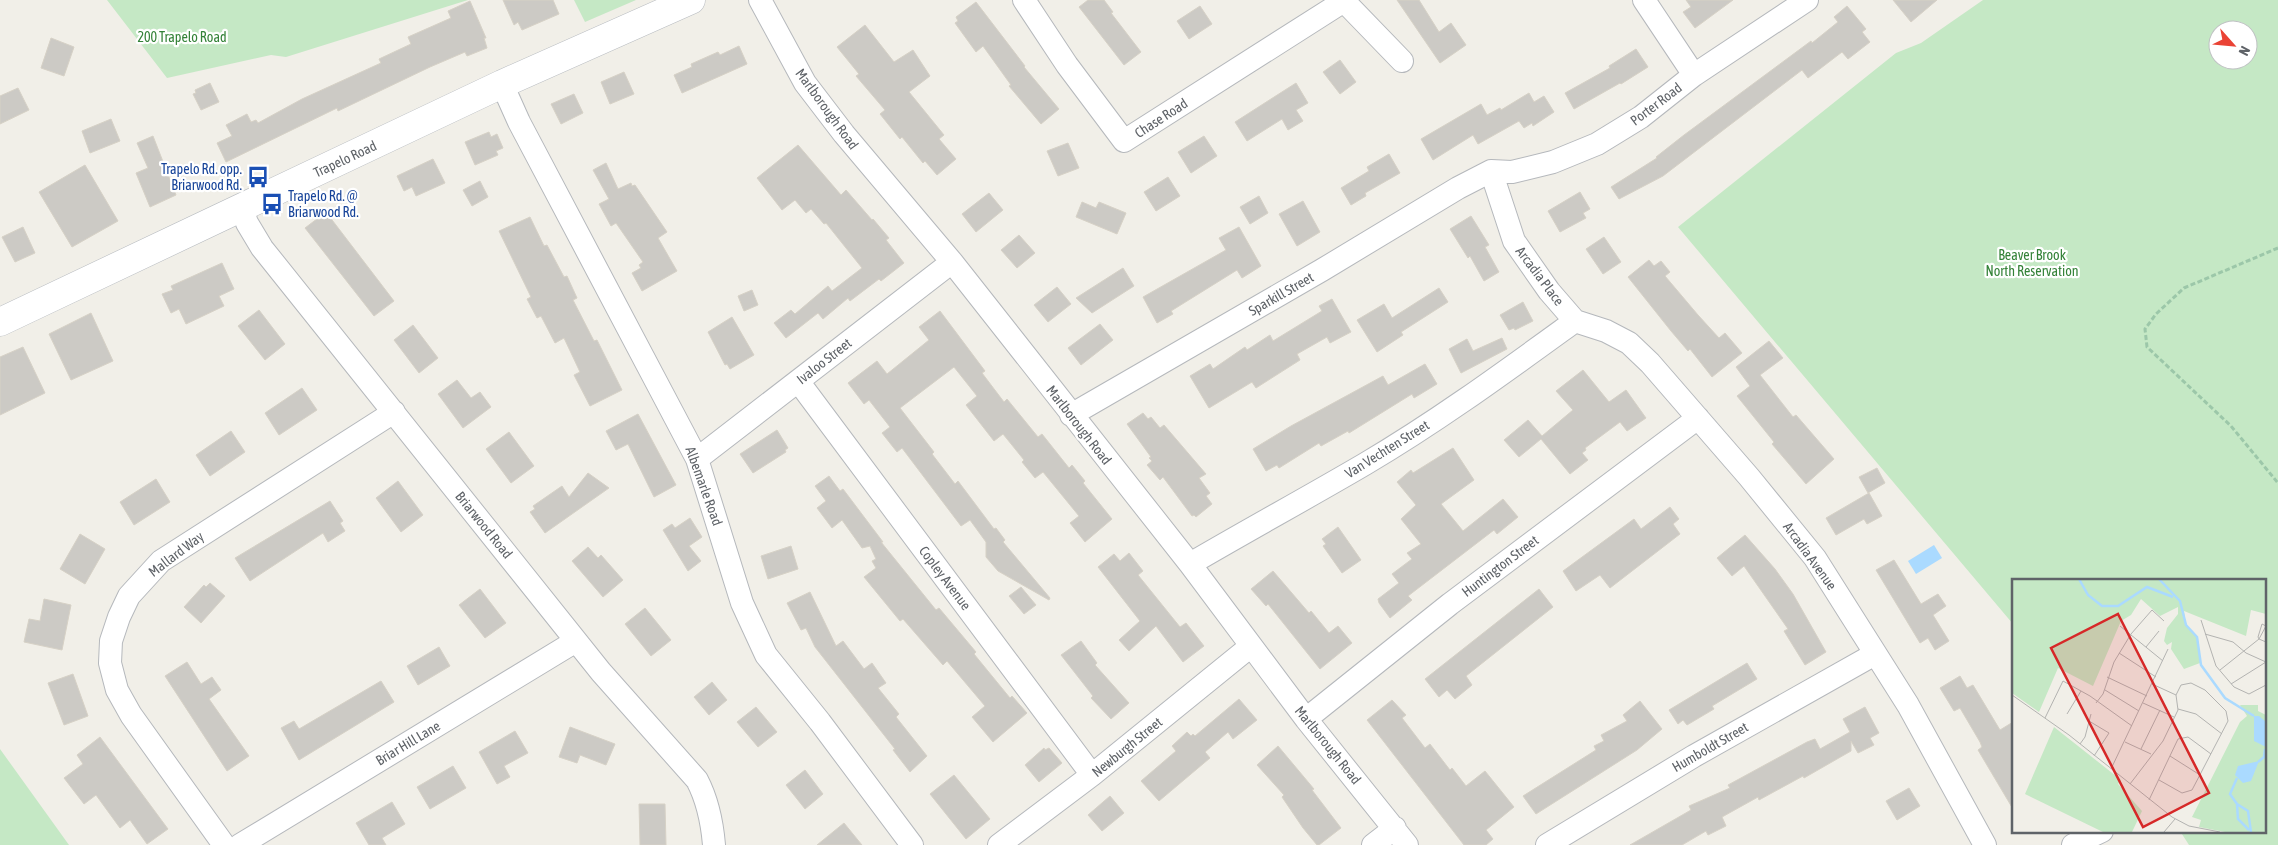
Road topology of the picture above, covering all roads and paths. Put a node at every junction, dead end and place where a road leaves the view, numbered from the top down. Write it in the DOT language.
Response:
graph roads {
  1 [pos="691,0"];
  2 [pos="760,0"];
  3 [pos="1024,0"];
  4 [pos="1343,0"];
  5 [pos="1644,0"];
  6 [pos="1807,0"];
  7 [pos="1402,61"];
  8 [pos="1694,75"];
  9 [pos="502,84"];
  10 [pos="1491,172"];
  11 [pos="242,208"];
  12 [pos="2278,248"];
  13 [pos="952,262"];
  14 [pos="1575,321"];
  15 [pos="0,322"];
  16 [pos="798,381"];
  17 [pos="394,412"];
  18 [pos="1071,415"];
  19 [pos="1698,418"];
  20 [pos="697,459"];
  21 [pos="2278,483"];
  22 [pos="1190,564"];
  23 [pos="576,641"];
  24 [pos="1252,646"];
  25 [pos="1875,654"];
  26 [pos="1306,719"];
  27 [pos="1092,775"];
  28 [pos="2100,832"];
  29 [pos="1401,836"];
  30 [pos="224,845"];
  31 [pos="240,845"];
  32 [pos="714,845"];
  33 [pos="912,845"];
  34 [pos="999,845"];
  35 [pos="1373,845"];
  36 [pos="1547,845"];
  37 [pos="1985,845"];
  38 [pos="2073,845"];
  1 -- 9 [label="main road, Trapelo Road"];
  2 -- 13 [label="street, Marlborough Road"];
  3 -- 4 [label="street, Chase Road"];
  4 -- 7 [label="street"];
  5 -- 8 [label="street"];
  6 -- 8 [label="street, Porter Road"];
  8 -- 10 [label="street, Porter Road"];
  9 -- 11 [label="main road, Trapelo Road"];
  9 -- 20 [label="street, Albemarle Road"];
  10 -- 14 [label="street, Arcadia Place"];
  10 -- 18 [label="street, Sparkill Street"];
  11 -- 15 [label="main road, Trapelo Road"];
  11 -- 17 [label="street, Briarwood Road"];
  12 -- 21 [label="path"];
  13 -- 16 [label="street, Ivaloo Street"];
  13 -- 18 [label="street, Marlborough Road"];
  14 -- 19 [label="street, Arcadia Avenue"];
  14 -- 22 [label="street, Van Vechten Street"];
  16 -- 20 [label="street, Ivaloo Street"];
  16 -- 27 [label="street, Copley Avenue"];
  17 -- 23 [label="street, Briarwood Road"];
  17 -- 30 [label="street, Mallard Way"];
  18 -- 22 [label="street, Marlborough Road"];
  19 -- 25 [label="street, Arcadia Avenue"];
  19 -- 26 [label="street, Huntington Street"];
  20 -- 33 [label="street, Albemarle Road"];
  22 -- 24 [label="street, Marlborough Road"];
  23 -- 31 [label="street, Briar Hill Lane"];
  23 -- 32 [label="street, Briarwood Road"];
  24 -- 26 [label="street, Marlborough Road"];
  24 -- 27 [label="street, Newburgh Street"];
  25 -- 36 [label="street, Humboldt Street"];
  25 -- 37 [label="street, Arcadia Avenue"];
  26 -- 29 [label="street, Marlborough Road"];
  27 -- 34 [label="street, Newburgh Street"];
  28 -- 38 [label="street"];
  29 -- 35 [label="street"];
}
